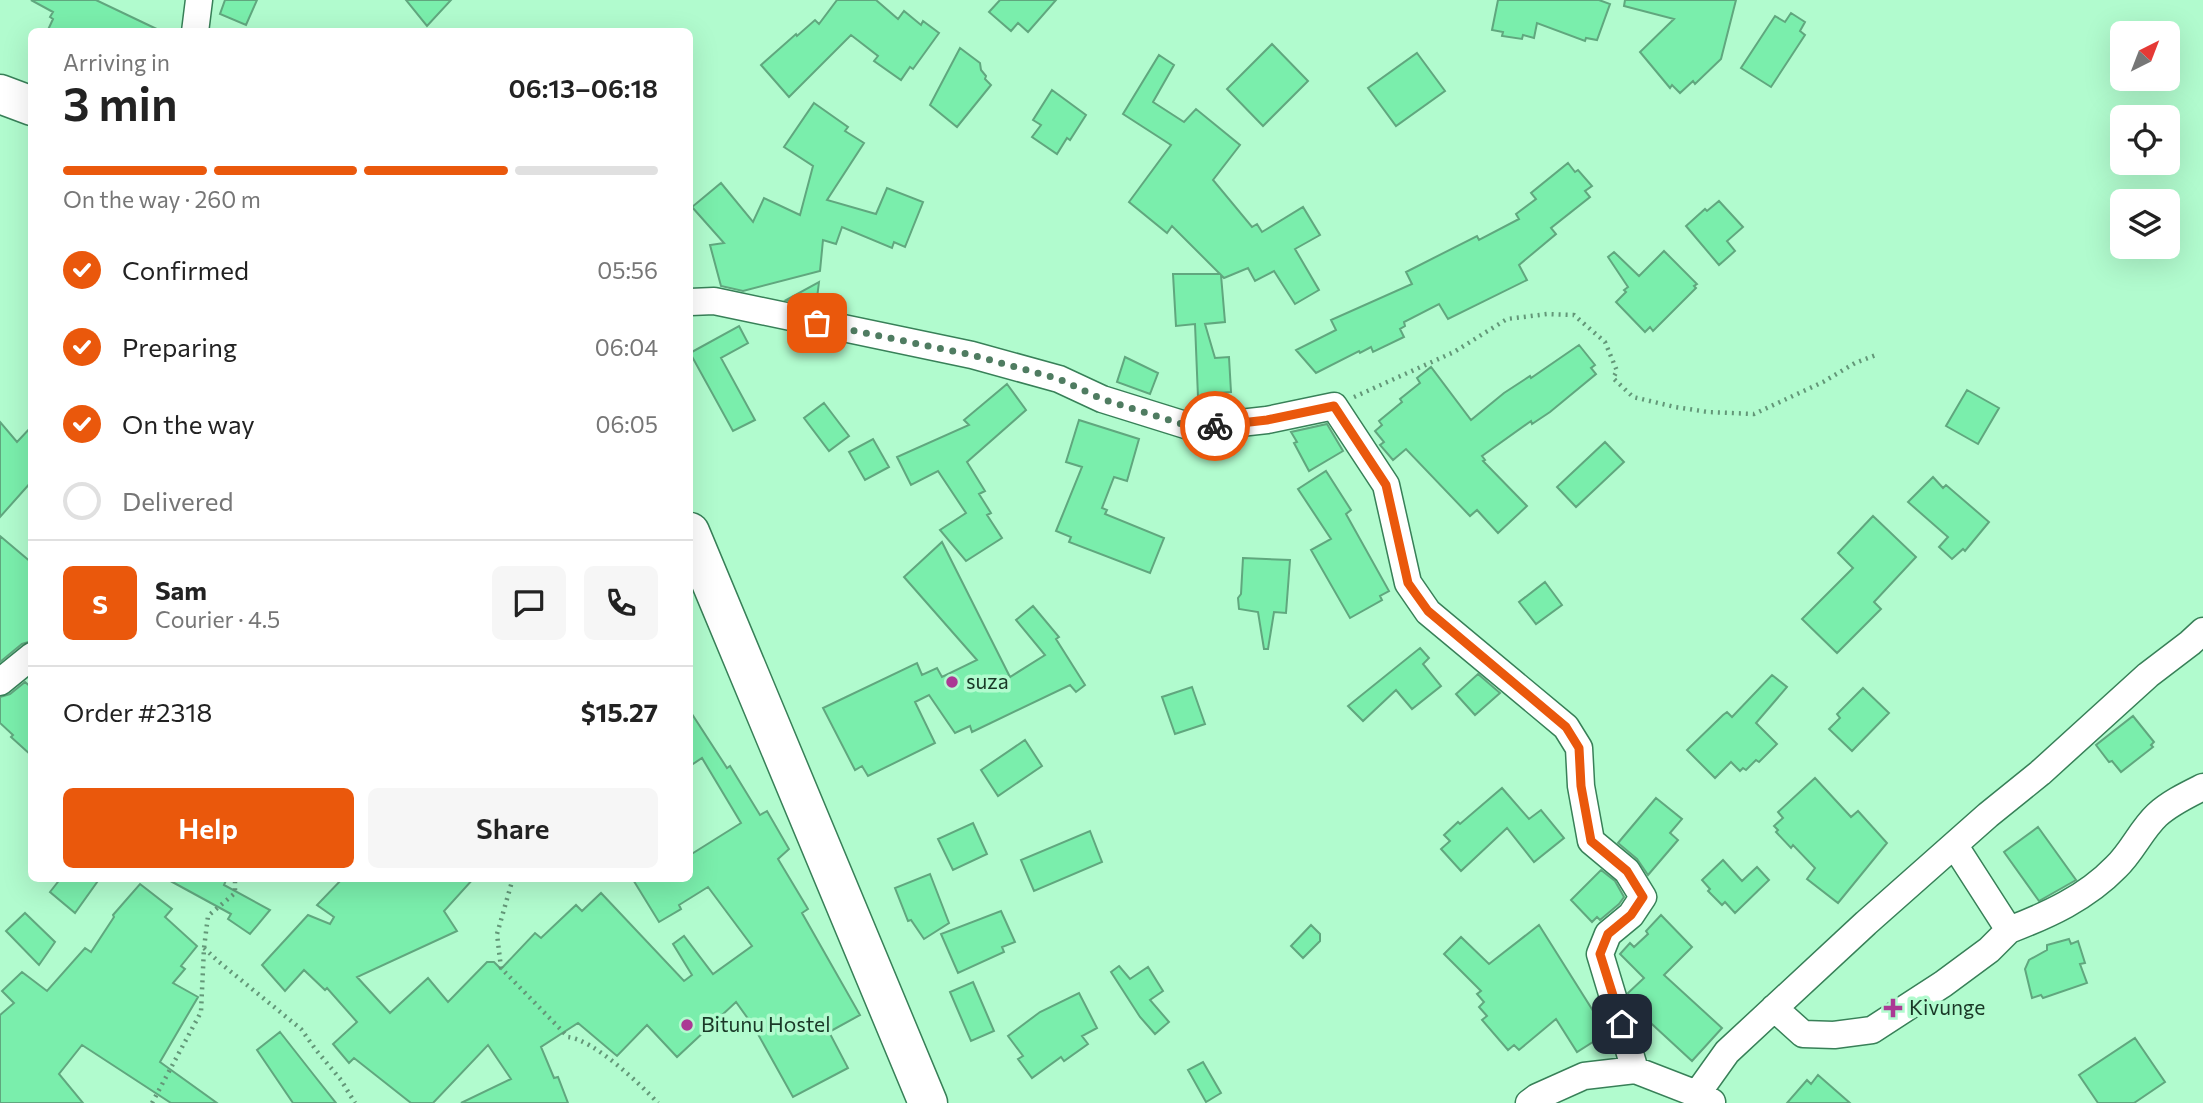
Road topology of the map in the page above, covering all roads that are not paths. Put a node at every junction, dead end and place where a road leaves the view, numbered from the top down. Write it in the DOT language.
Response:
graph roads {
  1 [pos="200,0"];
  2 [pos="196,28"];
  3 [pos="0,94"];
  4 [pos="28,104"];
  5 [pos="693,302"];
  6 [pos="693,539"];
  7 [pos="2203,631"];
  8 [pos="28,659"];
  9 [pos="0,682"];
  10 [pos="2203,787"];
  11 [pos="1955,846"];
  12 [pos="2009,930"];
  13 [pos="1774,1008"];
  14 [pos="1635,1070"];
  15 [pos="1705,1098"];
  16 [pos="928,1103"];
  17 [pos="1529,1103"];
  1 -- 2 [label="street"];
  3 -- 4 [label="main road"];
  5 -- 14 [label="street"];
  6 -- 16 [label="main road"];
  7 -- 11 [label="street"];
  8 -- 9 [label="street"];
  10 -- 12 [label="street"];
  11 -- 12 [label="street"];
  11 -- 13 [label="street"];
  12 -- 13 [label="street"];
  13 -- 15 [label="street"];
  14 -- 15 [label="street"];
  14 -- 17 [label="street"];
}
